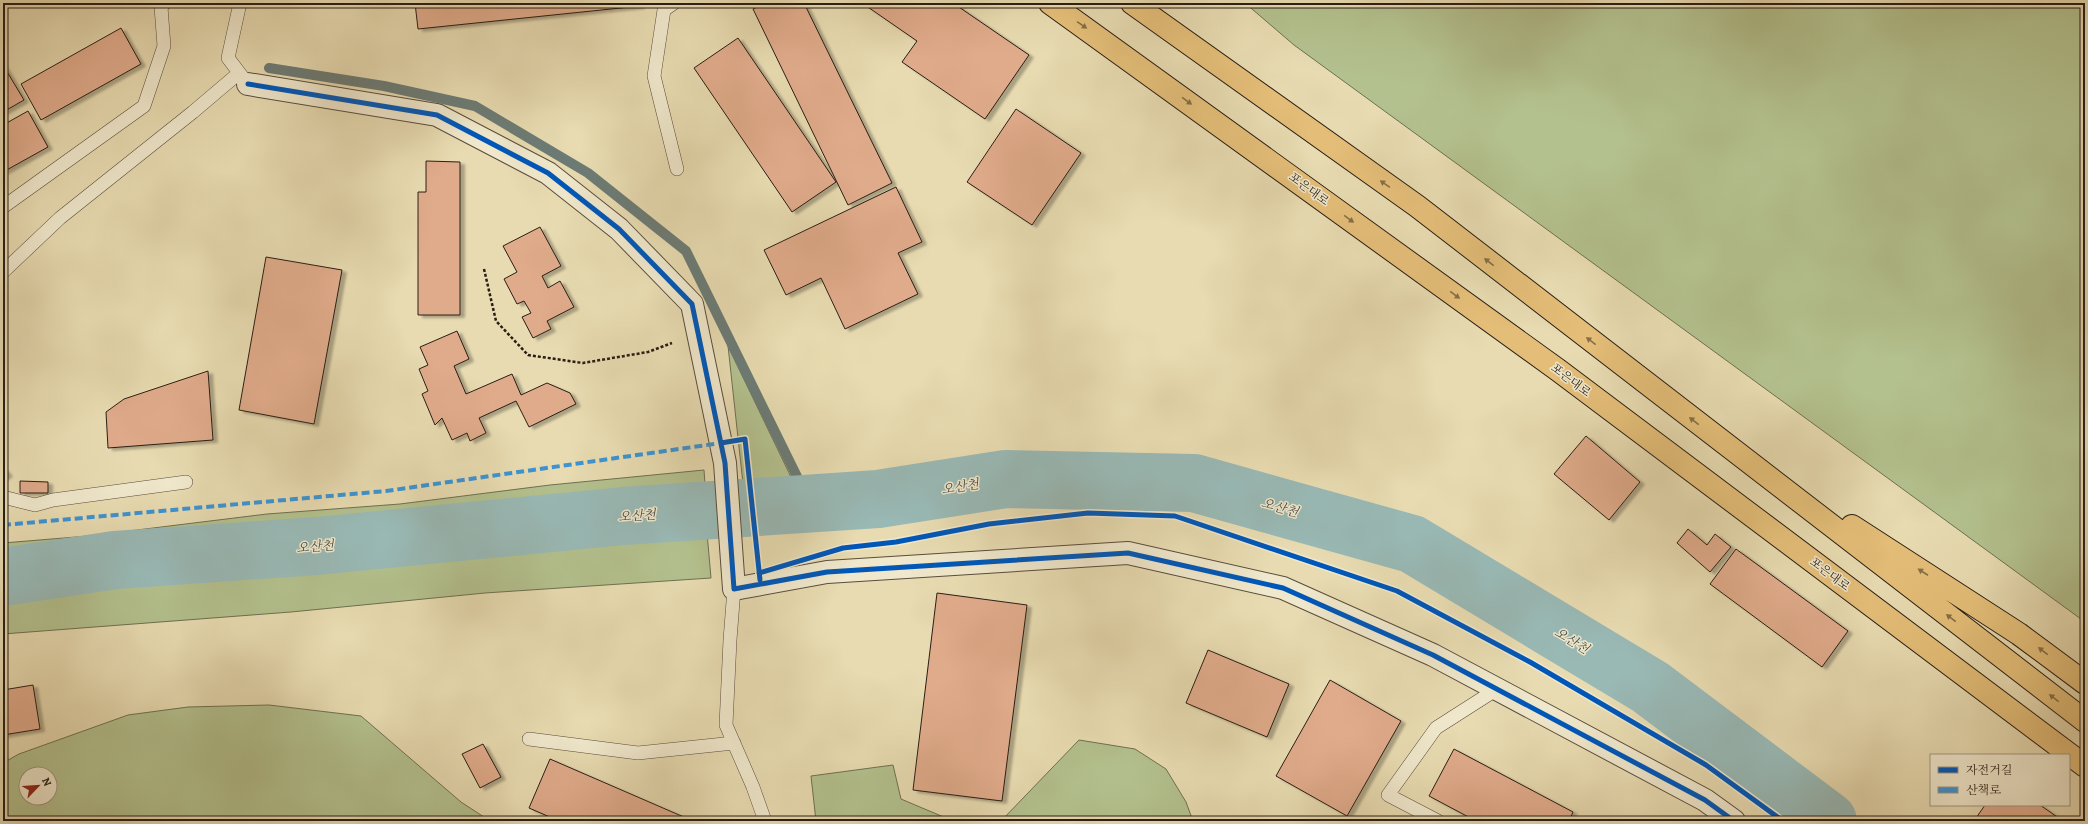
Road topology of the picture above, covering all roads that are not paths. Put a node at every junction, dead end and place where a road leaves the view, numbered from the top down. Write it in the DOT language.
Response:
graph roads {
  1 [pos="166,3"];
  2 [pos="240,3"];
  3 [pos="674,3"];
  4 [pos="1050,3"];
  5 [pos="1132,3"];
  6 [pos="244,78"];
  7 [pos="677,169"];
  8 [pos="3,207"];
  9 [pos="3,272"];
  10 [pos="1725,445"];
  11 [pos="186,482"];
  12 [pos="3,496"];
  13 [pos="734,588"];
  14 [pos="2085,683"];
  15 [pos="1497,689"];
  16 [pos="2085,721"];
  17 [pos="529,739"];
  18 [pos="734,742"];
  19 [pos="2069,754"];
  20 [pos="2070,755"];
  21 [pos="2085,766"];
  22 [pos="765,821"];
  23 [pos="1438,821"];
  24 [pos="1734,821"];
  1 -- 8 [label="lane"];
  2 -- 6 [label="lane"];
  3 -- 7 [label="lane"];
  4 -- 19 [label="highway, 포은대로, one-way"];
  10 -- 5 [label="highway, one-way"];
  6 -- 9 [label="lane"];
  6 -- 13 [label="street"];
  14 -- 10 [label="highway, one-way"];
  16 -- 10 [label="highway, one-way"];
  11 -- 12 [label="lane"];
  13 -- 15 [label="street"];
  13 -- 18 [label="lane"];
  15 -- 23 [label="lane"];
  15 -- 24 [label="street"];
  17 -- 18 [label="lane"];
  18 -- 22 [label="lane"];
  20 -- 21 [label="highway, 포은대로, one-way"];
}
